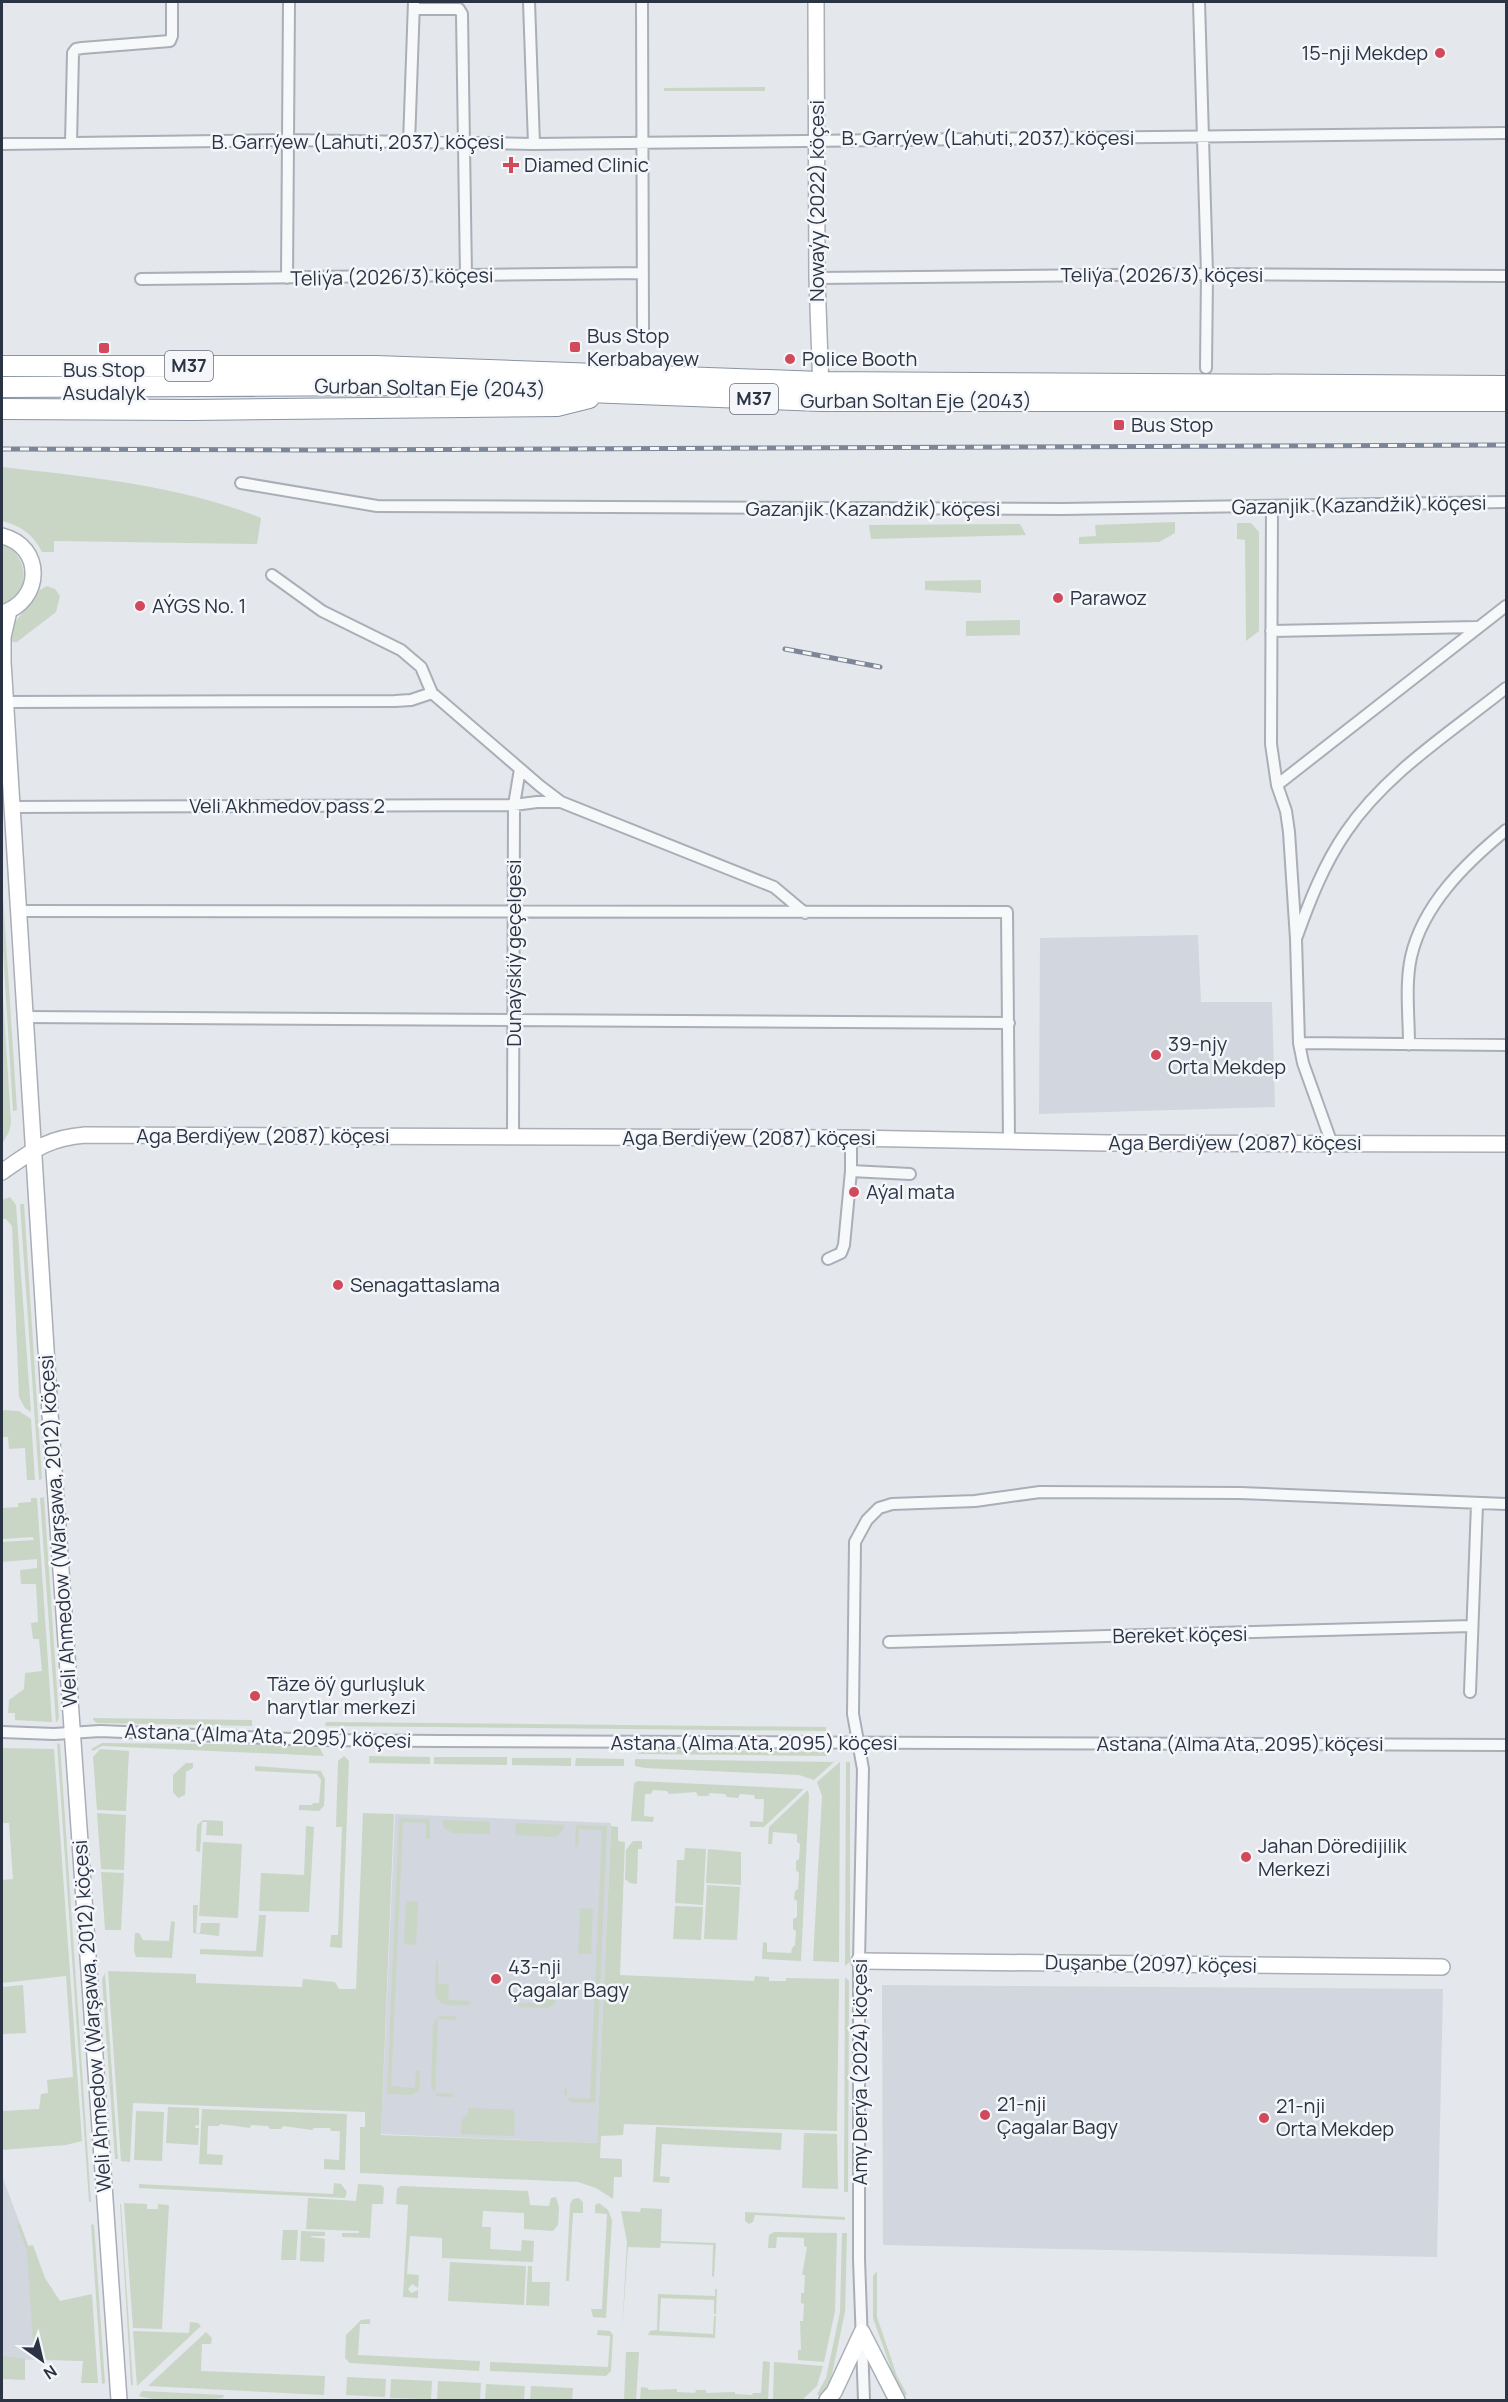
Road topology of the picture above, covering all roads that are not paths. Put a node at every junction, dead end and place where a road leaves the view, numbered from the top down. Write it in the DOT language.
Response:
graph roads {
  1 [pos="172,2"];
  2 [pos="289,2"];
  3 [pos="529,2"];
  4 [pos="642,2"];
  5 [pos="816,2"];
  6 [pos="1198,2"];
  7 [pos="414,5"];
  8 [pos="1506,133"];
  9 [pos="1203,136"];
  10 [pos="816,139"];
  11 [pos="287,140"];
  12 [pos="643,141"];
  13 [pos="464,142"];
  14 [pos="71,143"];
  15 [pos="408,143"];
  16 [pos="2,144"];
  17 [pos="534,144"];
  18 [pos="643,273"];
  19 [pos="1207,274"];
  20 [pos="466,276"];
  21 [pos="1506,276"];
  22 [pos="287,278"];
  23 [pos="817,278"];
  24 [pos="141,279"];
  25 [pos="643,332"];
  26 [pos="2,366"];
  27 [pos="1206,368"];
  28 [pos="1506,386"];
  29 [pos="2,387"];
  30 [pos="821,391"];
  31 [pos="611,393"];
  32 [pos="1506,401"];
  33 [pos="2,409"];
  34 [pos="241,483"];
  35 [pos="1506,502"];
  36 [pos="1272,507"];
  37 [pos="2,536"];
  38 [pos="272,574"];
  39 [pos="1506,606"];
  40 [pos="5,612"];
  41 [pos="1477,627"];
  42 [pos="1271,631"];
  43 [pos="2,661"];
  44 [pos="1506,688"];
  45 [pos="432,693"];
  46 [pos="5,702"];
  47 [pos="520,769"];
  48 [pos="1277,785"];
  49 [pos="561,801"];
  50 [pos="514,806"];
  51 [pos="12,807"];
  52 [pos="1506,830"];
  53 [pos="18,911"];
  54 [pos="514,913"];
  55 [pos="805,913"];
  56 [pos="1296,939"];
  57 [pos="25,1017"];
  58 [pos="513,1019"];
  59 [pos="1009,1023"];
  60 [pos="1299,1043"];
  61 [pos="1409,1045"];
  62 [pos="1506,1045"];
  63 [pos="513,1137"];
  64 [pos="851,1138"];
  65 [pos="1009,1140"];
  66 [pos="1332,1144"];
  67 [pos="1506,1144"];
  68 [pos="32,1151"];
  69 [pos="851,1171"];
  70 [pos="2,1172"];
  71 [pos="910,1174"];
  72 [pos="828,1259"];
  73 [pos="1477,1504"];
  74 [pos="1506,1504"];
  75 [pos="1471,1626"];
  76 [pos="889,1642"];
  77 [pos="1470,1692"];
  78 [pos="2,1731"];
  79 [pos="73,1732"];
  80 [pos="858,1743"];
  81 [pos="1506,1745"];
  82 [pos="860,1961"];
  83 [pos="1442,1967"];
  84 [pos="862,2332"];
  85 [pos="119,2400"];
  86 [pos="827,2400"];
  87 [pos="864,2400"];
  88 [pos="897,2400"];
  1 -- 14 [label="street"];
  2 -- 11 [label="street"];
  3 -- 17 [label="street"];
  4 -- 12 [label="street"];
  5 -- 10 [label="street, Nowaýy (2022) köçesi"];
  6 -- 9 [label="street"];
  7 -- 13 [label="street"];
  7 -- 15 [label="street"];
  8 -- 9 [label="street, B. Garrýew (Lahuti, 2037) köçesi"];
  9 -- 10 [label="street, B. Garrýew (Lahuti, 2037) köçesi"];
  9 -- 19 [label="street"];
  10 -- 12 [label="street, B. Garrýew (Lahuti, 2037) köçesi"];
  10 -- 23 [label="street, Nowaýy (2022) köçesi"];
  11 -- 14 [label="street, B. Garrýew (Lahuti, 2037) köçesi"];
  11 -- 15 [label="street, B. Garrýew (Lahuti, 2037) köçesi"];
  11 -- 22 [label="street"];
  12 -- 17 [label="street, B. Garrýew (Lahuti, 2037) köçesi"];
  12 -- 18 [label="street"];
  13 -- 15 [label="street, B. Garrýew (Lahuti, 2037) köçesi"];
  13 -- 17 [label="street, B. Garrýew (Lahuti, 2037) köçesi"];
  13 -- 20 [label="street"];
  14 -- 16 [label="street, B. Garrýew (Lahuti, 2037) köçesi"];
  18 -- 20 [label="street, Teliýa (2026/3) köçesi"];
  18 -- 25 [label="street"];
  19 -- 21 [label="street, Teliýa (2026/3) köçesi"];
  19 -- 23 [label="street, Teliýa (2026/3) köçesi"];
  19 -- 27 [label="street"];
  20 -- 22 [label="street, Teliýa (2026/3) köçesi"];
  22 -- 24 [label="street, Teliýa (2026/3) köçesi"];
  23 -- 30 [label="street, Nowaýy (2022) köçesi"];
  26 -- 30 [label="highway, Gurban Soltan Eje (2043) / M37"];
  28 -- 30 [label="highway, Gurban Soltan Eje (2043) / M37"];
  29 -- 31 [label="highway, Gurban Soltan Eje (2043) / M37"];
  30 -- 31 [label="highway, Gurban Soltan Eje (2043) / M37"];
  30 -- 32 [label="highway, Gurban Soltan Eje (2043) / M37"];
  31 -- 33 [label="highway"];
  34 -- 36 [label="street, Gazanjik (Kazandžik) köçesi"];
  35 -- 36 [label="street, Gazanjik (Kazandžik) köçesi"];
  36 -- 42 [label="street"];
  37 -- 40 [label="street, Weli Ahmedow (Warşawa, 2012) köçesi"];
  38 -- 45 [label="street"];
  39 -- 41 [label="street"];
  40 -- 43 [label="street, Weli Ahmedow (Warşawa, 2012) köçesi"];
  41 -- 42 [label="street"];
  41 -- 48 [label="street"];
  42 -- 48 [label="street"];
  43 -- 46 [label="street, Weli Ahmedow (Warşawa, 2012) köçesi"];
  44 -- 56 [label="street"];
  45 -- 46 [label="street"];
  45 -- 47 [label="street"];
  46 -- 51 [label="street, Weli Ahmedow (Warşawa, 2012) köçesi"];
  47 -- 49 [label="street"];
  47 -- 50 [label="street, Dunaýskiý geçelgesi"];
  48 -- 56 [label="street"];
  49 -- 50 [label="street, Veli Akhmedov pass 2"];
  49 -- 55 [label="street"];
  50 -- 51 [label="street, Veli Akhmedov pass 2"];
  50 -- 54 [label="street, Dunaýskiý geçelgesi"];
  51 -- 53 [label="street, Weli Ahmedow (Warşawa, 2012) köçesi"];
  52 -- 61 [label="street"];
  53 -- 54 [label="street"];
  53 -- 57 [label="street, Weli Ahmedow (Warşawa, 2012) köçesi"];
  54 -- 55 [label="street"];
  54 -- 58 [label="street, Dunaýskiý geçelgesi"];
  55 -- 59 [label="street"];
  56 -- 60 [label="street"];
  57 -- 58 [label="street"];
  57 -- 68 [label="street, Weli Ahmedow (Warşawa, 2012) köçesi"];
  58 -- 59 [label="street"];
  58 -- 63 [label="street, Dunaýskiý geçelgesi"];
  59 -- 65 [label="street"];
  60 -- 61 [label="street"];
  60 -- 66 [label="street"];
  61 -- 62 [label="street"];
  63 -- 64 [label="street, Aga Berdiýew (2087) köçesi"];
  63 -- 68 [label="street, Aga Berdiýew (2087) köçesi"];
  64 -- 65 [label="street, Aga Berdiýew (2087) köçesi"];
  64 -- 69 [label="street"];
  65 -- 66 [label="street, Aga Berdiýew (2087) köçesi"];
  66 -- 67 [label="street, Aga Berdiýew (2087) köçesi"];
  68 -- 70 [label="street, Aga Berdiýew (2087) köçesi"];
  68 -- 79 [label="street, Weli Ahmedow (Warşawa, 2012) köçesi"];
  69 -- 71 [label="street"];
  69 -- 72 [label="street"];
  73 -- 74 [label="street, Amy Derýa (2024) köçesi"];
  73 -- 75 [label="street"];
  73 -- 80 [label="street, Amy Derýa (2024) köçesi"];
  75 -- 76 [label="street, Bereket köçesi"];
  75 -- 77 [label="street"];
  78 -- 79 [label="street, Astana (Alma Ata, 2095) köçesi"];
  79 -- 80 [label="street, Astana (Alma Ata, 2095) köçesi"];
  79 -- 85 [label="street, Weli Ahmedow (Warşawa, 2012) köçesi"];
  80 -- 81 [label="street, Astana (Alma Ata, 2095) köçesi"];
  80 -- 82 [label="street, Amy Derýa (2024) köçesi"];
  82 -- 83 [label="street, Duşanbe (2097) köçesi"];
  82 -- 84 [label="street, Amy Derýa (2024) köçesi"];
  84 -- 86 [label="street"];
  84 -- 87 [label="street, Amy Derýa (2024) köçesi"];
  84 -- 88 [label="street"];
}
